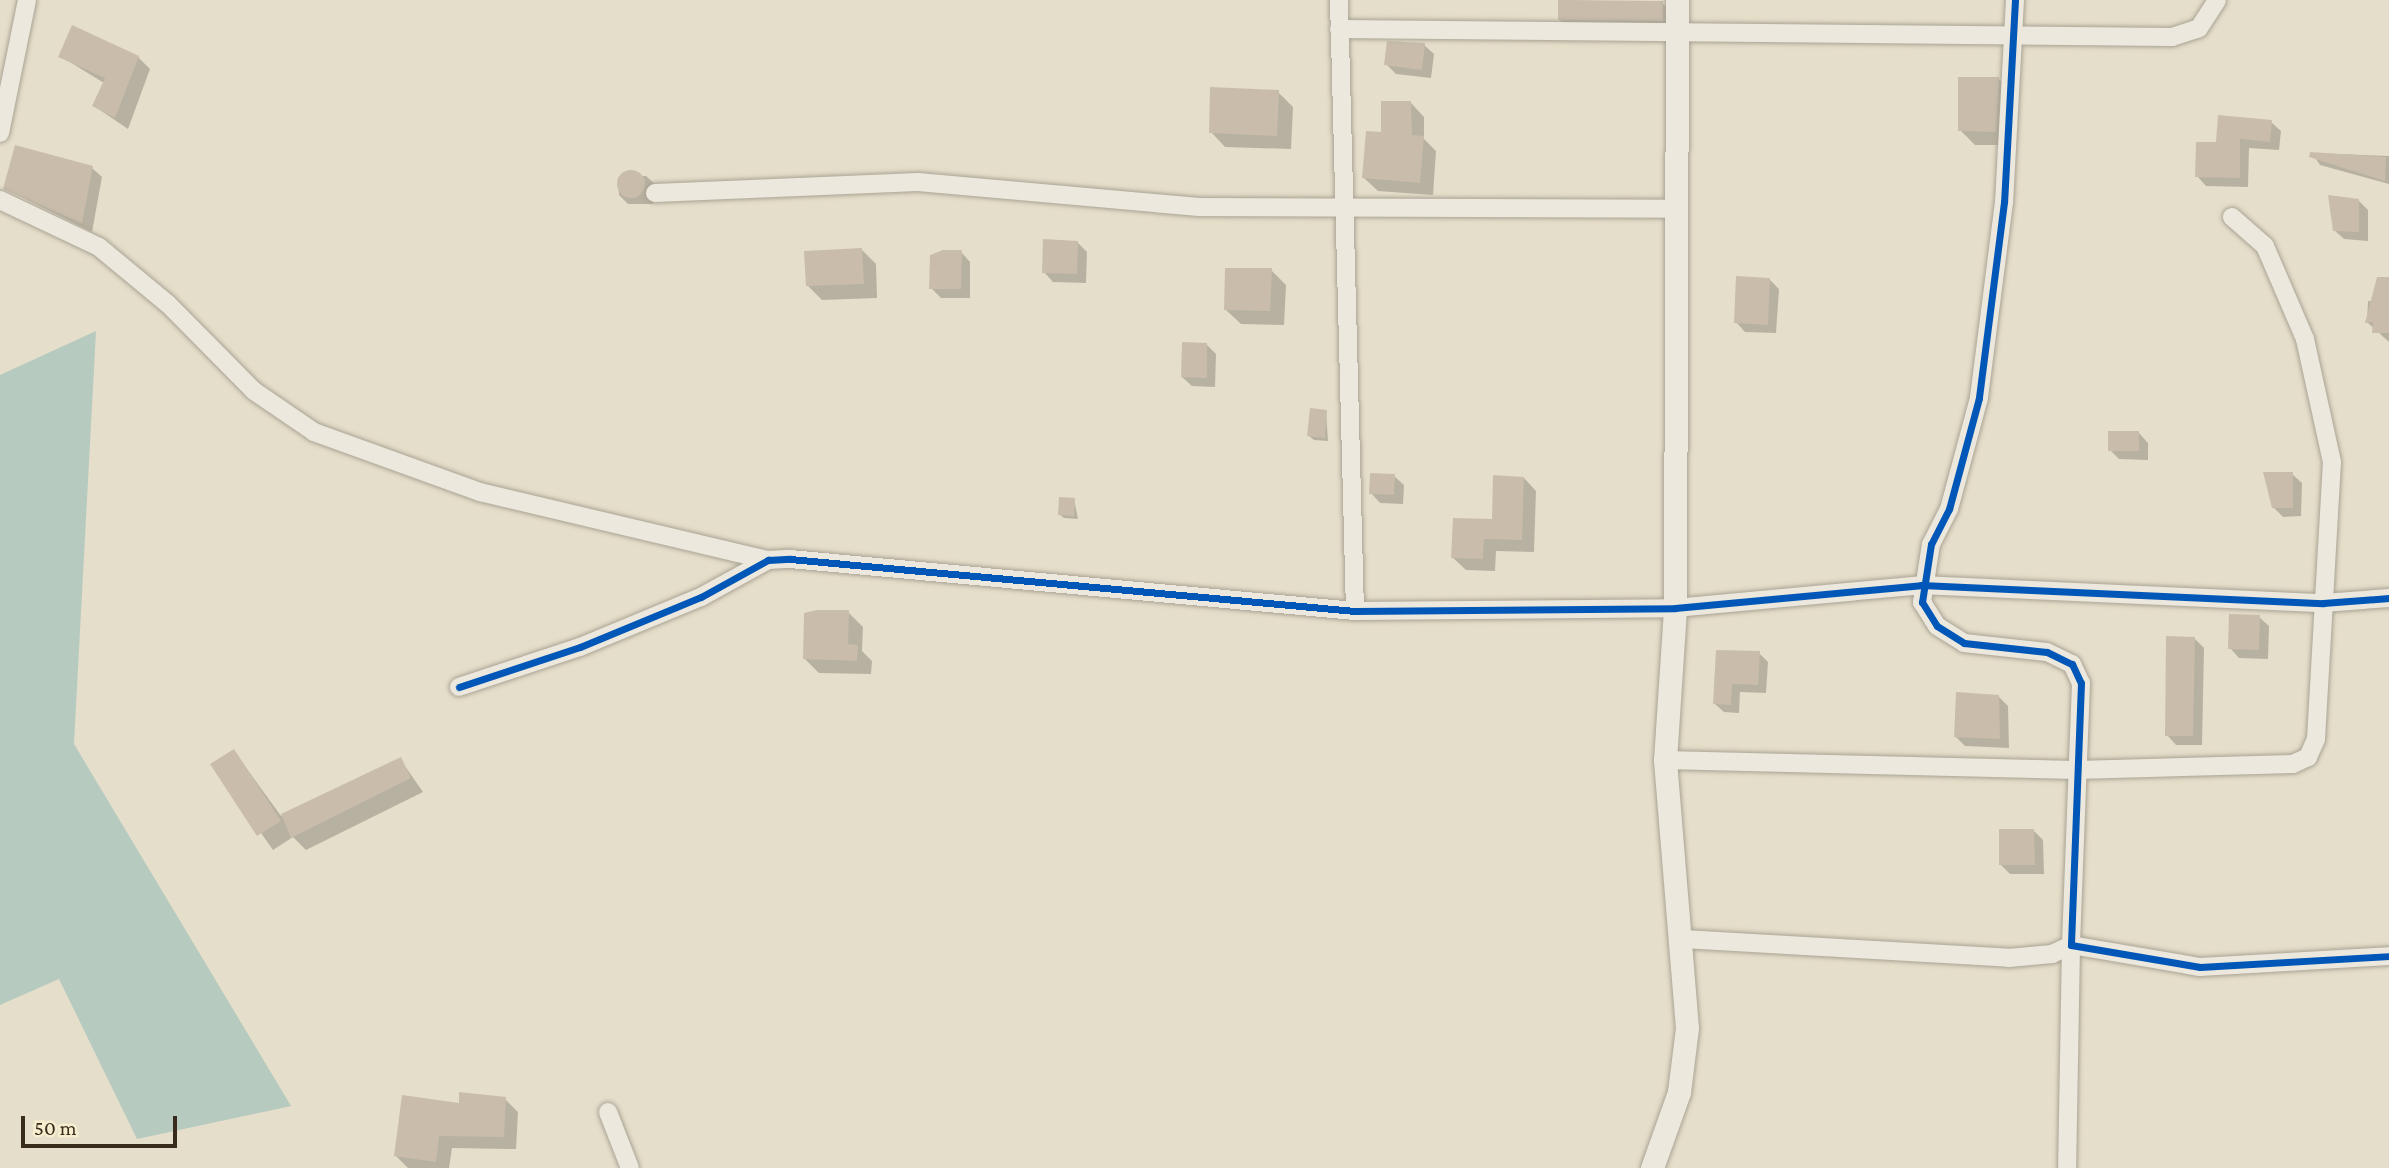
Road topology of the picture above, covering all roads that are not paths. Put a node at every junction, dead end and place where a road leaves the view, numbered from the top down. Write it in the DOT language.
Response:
graph roads {
  1 [pos="27,0"];
  2 [pos="1339,0"];
  3 [pos="1677,0"];
  4 [pos="2015,0"];
  5 [pos="2217,0"];
  6 [pos="1677,28"];
  7 [pos="1339,29"];
  8 [pos="2015,37"];
  9 [pos="0,132"];
  10 [pos="655,193"];
  11 [pos="0,200"];
  12 [pos="1343,208"];
  13 [pos="1674,209"];
  14 [pos="2232,217"];
  15 [pos="768,560"];
  16 [pos="1921,585"];
  17 [pos="2389,597"];
  18 [pos="2323,603"];
  19 [pos="1675,608"];
  20 [pos="1355,611"];
  21 [pos="459,687"];
  22 [pos="1665,760"];
  23 [pos="2077,770"];
  24 [pos="1683,939"];
  25 [pos="2071,944"];
  26 [pos="2389,956"];
  27 [pos="608,1112"];
  28 [pos="630,1168"];
  29 [pos="1653,1168"];
  30 [pos="2067,1168"];
  1 -- 9 [label="street"];
  2 -- 7 [label="street"];
  3 -- 6 [label="street"];
  4 -- 8 [label="street"];
  5 -- 8 [label="street"];
  6 -- 7 [label="street"];
  6 -- 8 [label="street"];
  6 -- 13 [label="street"];
  7 -- 12 [label="street"];
  8 -- 16 [label="street"];
  10 -- 12 [label="street"];
  11 -- 15 [label="street"];
  12 -- 13 [label="street"];
  12 -- 20 [label="street"];
  13 -- 19 [label="street"];
  14 -- 18 [label="street"];
  15 -- 20 [label="street"];
  15 -- 21 [label="street"];
  16 -- 18 [label="street"];
  16 -- 19 [label="street"];
  16 -- 23 [label="street"];
  17 -- 18 [label="street"];
  18 -- 23 [label="street"];
  19 -- 20 [label="street"];
  19 -- 22 [label="street"];
  22 -- 23 [label="street"];
  22 -- 24 [label="street"];
  23 -- 25 [label="street"];
  24 -- 25 [label="street"];
  24 -- 29 [label="street"];
  25 -- 26 [label="street"];
  25 -- 30 [label="street"];
  27 -- 28 [label="street"];
}
